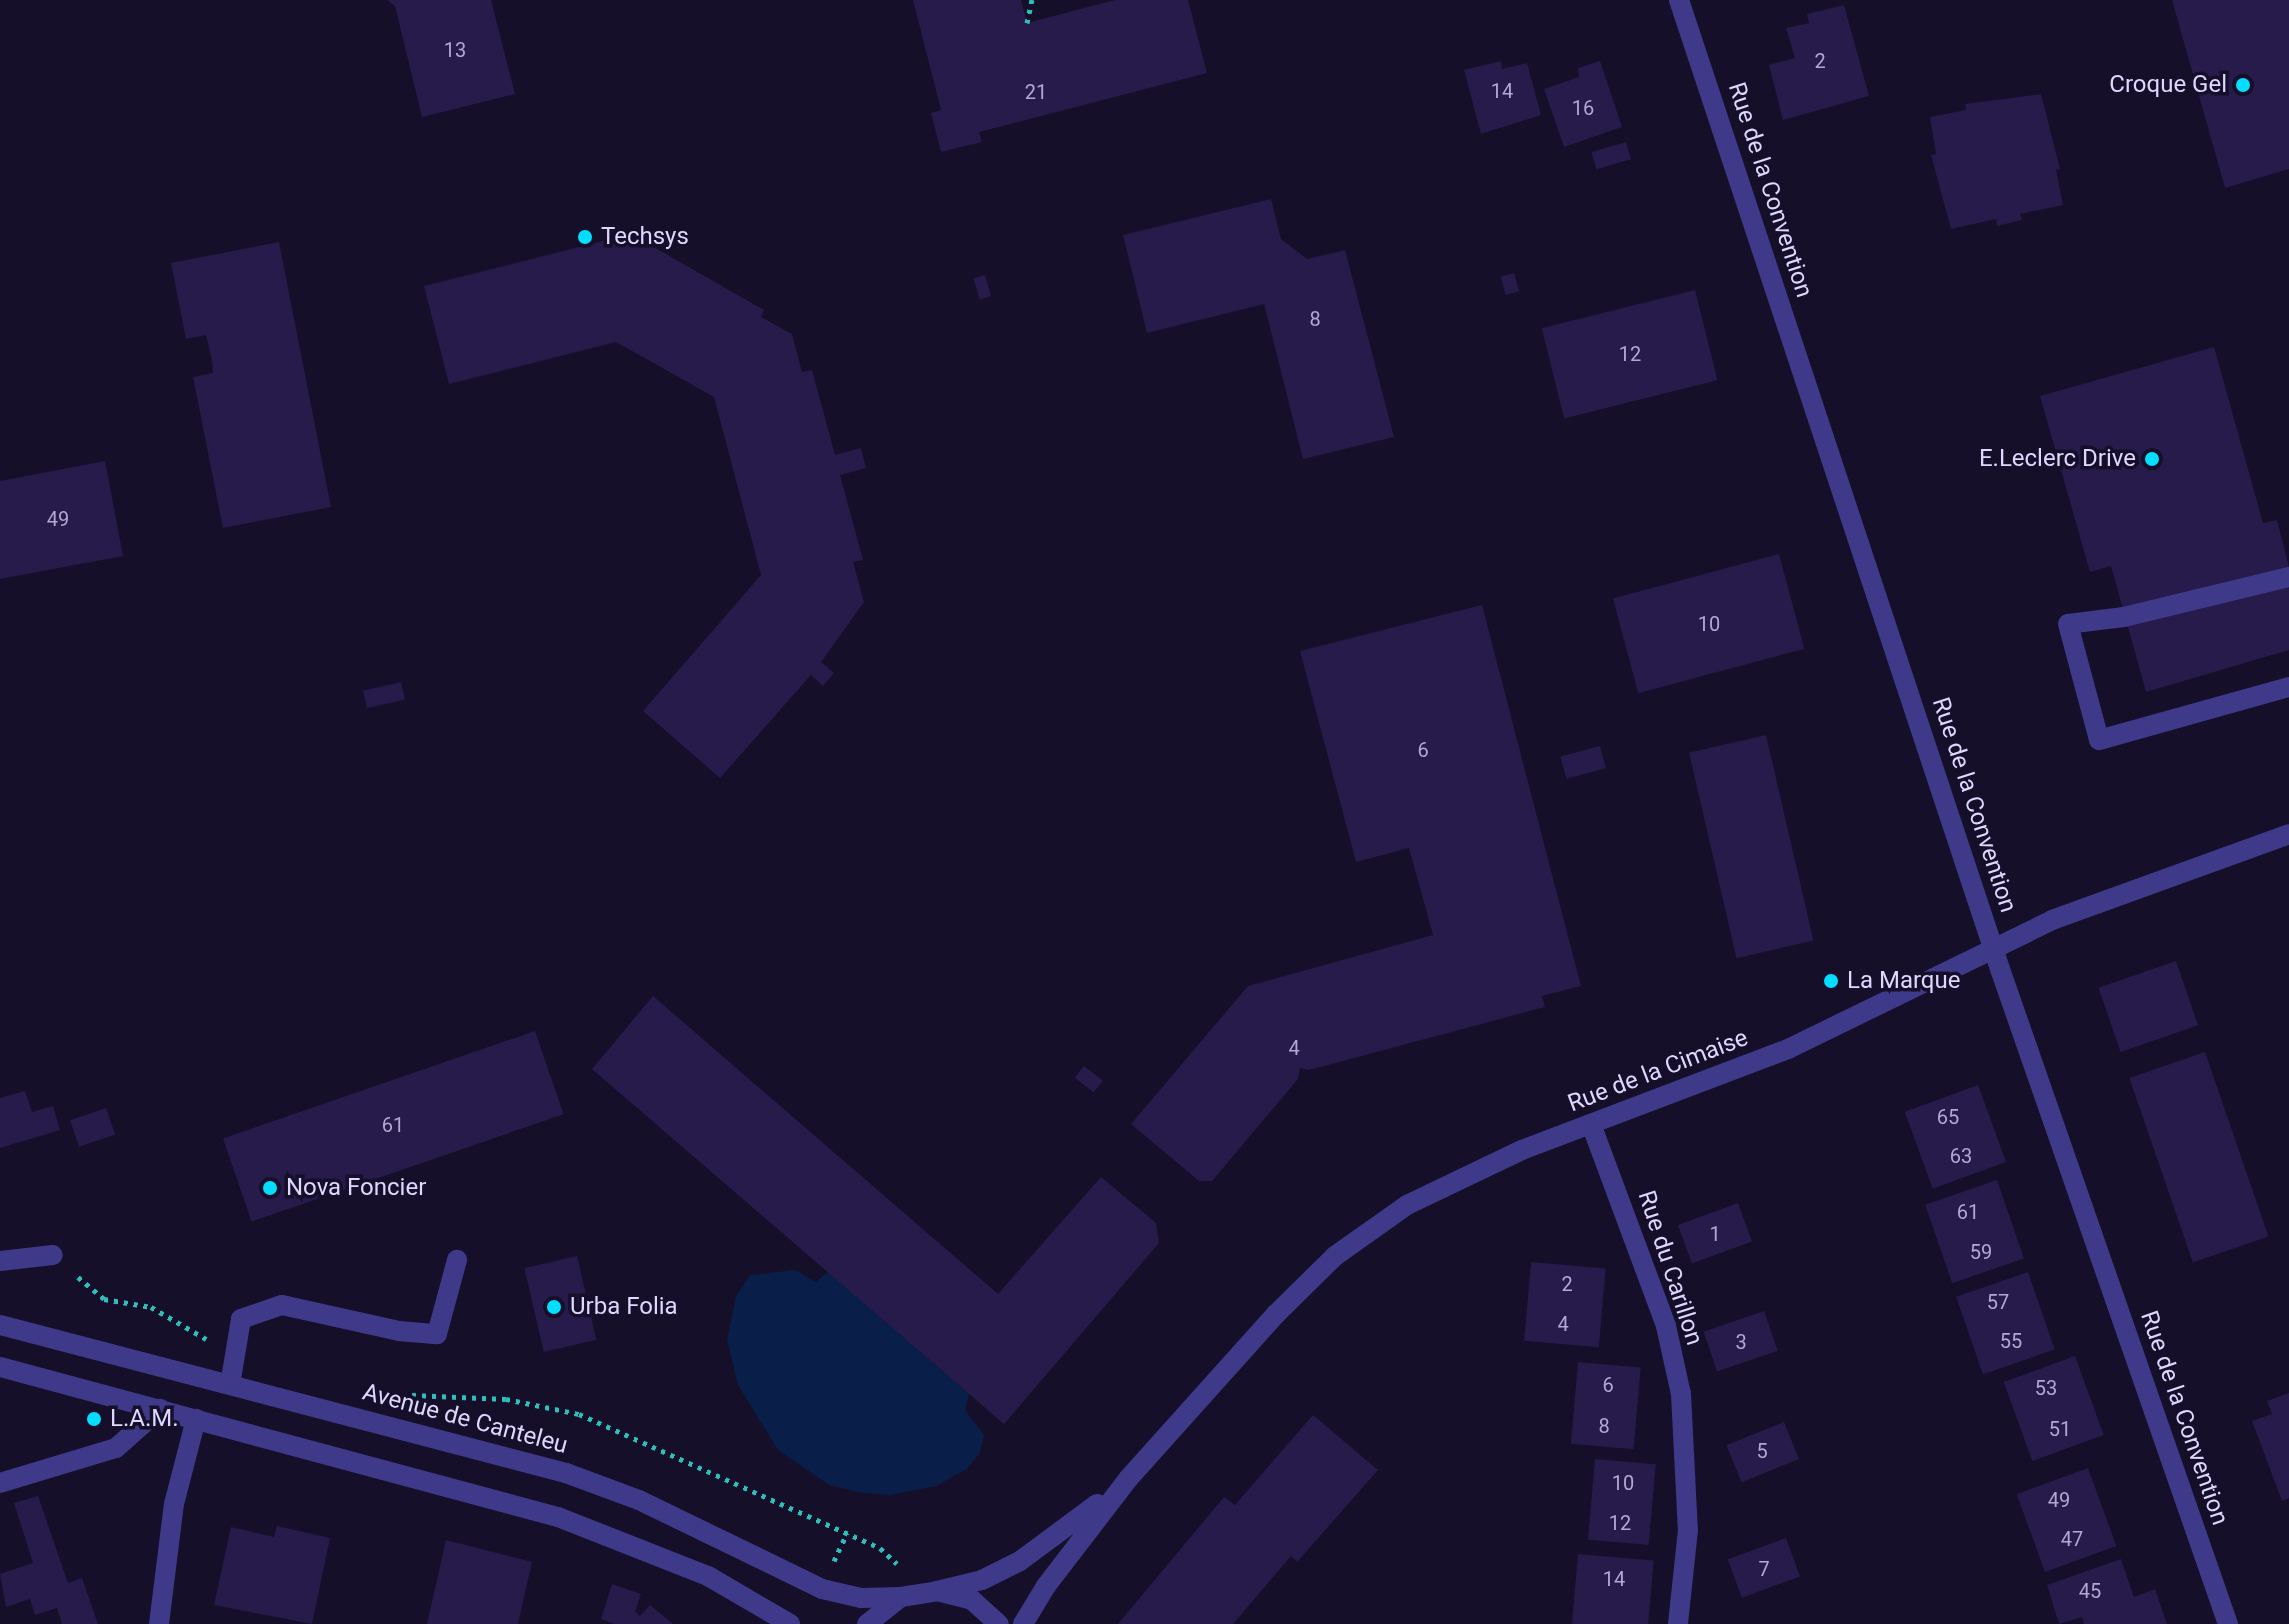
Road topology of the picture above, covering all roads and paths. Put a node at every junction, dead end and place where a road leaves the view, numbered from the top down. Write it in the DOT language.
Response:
graph roads {
  1 [pos="1032,0"];
  2 [pos="1679,0"];
  3 [pos="1027,23"];
  4 [pos="2289,577"];
  5 [pos="2289,687"];
  6 [pos="2289,834"];
  7 [pos="1993,945"];
  8 [pos="1591,1124"];
  9 [pos="53,1255"];
  10 [pos="457,1260"];
  11 [pos="0,1261"];
  12 [pos="0,1325"];
  13 [pos="235,1348"];
  14 [pos="0,1367"];
  15 [pos="230,1385"];
  16 [pos="400,1392"];
  17 [pos="160,1409"];
  18 [pos="196,1419"];
  19 [pos="1128,1479"];
  20 [pos="0,1483"];
  21 [pos="880,1548"];
  22 [pos="937,1591"];
  23 [pos="901,1597"];
  24 [pos="159,1624"];
  25 [pos="790,1624"];
  26 [pos="867,1624"];
  27 [pos="999,1624"];
  28 [pos="1023,1624"];
  29 [pos="1678,1624"];
  30 [pos="2228,1624"];
  1 -- 3 [label="path"];
  2 -- 7 [label="street, Rue de la Convention"];
  4 -- 5 [label="street"];
  6 -- 7 [label="street, Rue de la Cimaise"];
  7 -- 8 [label="street, Rue de la Cimaise"];
  7 -- 30 [label="street, Rue de la Convention"];
  8 -- 19 [label="street, Rue de la Cimaise"];
  8 -- 29 [label="street, Rue du Carillon"];
  9 -- 11 [label="street"];
  9 -- 13 [label="path"];
  10 -- 13 [label="street"];
  12 -- 15 [label="street, Avenue de Canteleu"];
  13 -- 15 [label="street"];
  14 -- 17 [label="street"];
  15 -- 23 [label="street, Avenue de Canteleu"];
  16 -- 21 [label="path"];
  17 -- 18 [label="street"];
  17 -- 20 [label="street"];
  18 -- 24 [label="street"];
  18 -- 25 [label="street"];
  19 -- 22 [label="street, Rue de la Cimaise"];
  19 -- 28 [label="street, Rue de la Cimaise"];
  22 -- 23 [label="street, Avenue de Canteleu"];
  22 -- 27 [label="street"];
  23 -- 26 [label="street"];
}
